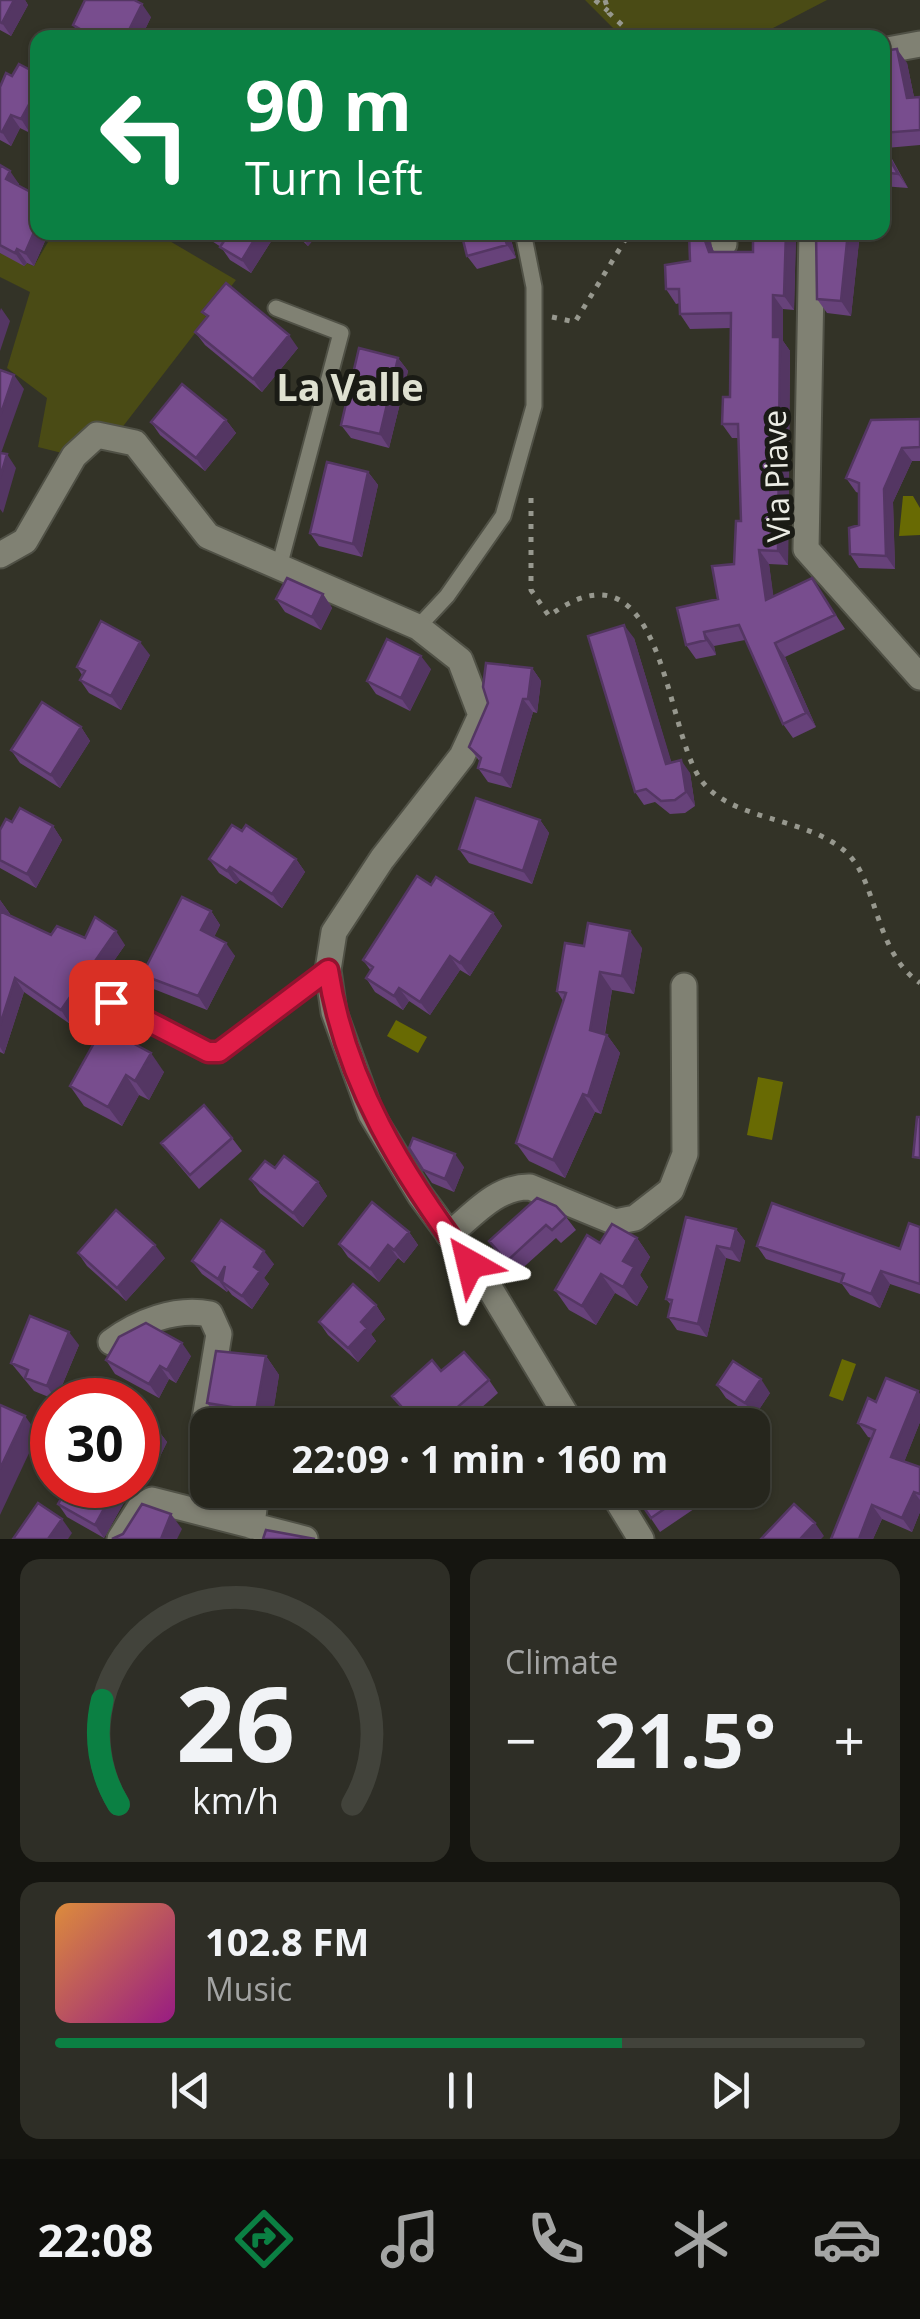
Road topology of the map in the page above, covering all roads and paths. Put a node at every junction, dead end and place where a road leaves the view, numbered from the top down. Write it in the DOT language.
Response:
graph roads {
  1 [pos="595,0"];
  2 [pos="605,0"];
  3 [pos="609,12"];
  4 [pos="628,30"];
  5 [pos="920,44"];
  6 [pos="890,50"];
  7 [pos="524,240"];
  8 [pos="625,240"];
  9 [pos="812,240"];
  10 [pos="276,308"];
  11 [pos="575,322"];
  12 [pos="532,494"];
  13 [pos="0,556"];
  14 [pos="279,567"];
  15 [pos="418,627"];
  16 [pos="920,677"];
  17 [pos="328,970"];
  18 [pos="920,983"];
  19 [pos="684,986"];
  20 [pos="111,1002"];
  21 [pos="449,1235"];
  22 [pos="111,1342"];
  23 [pos="207,1408"];
  24 [pos="562,1408"];
  25 [pos="254,1508"];
  26 [pos="622,1508"];
  27 [pos="252,1526"];
  28 [pos="120,1539"];
  29 [pos="305,1539"];
  30 [pos="641,1539"];
  1 -- 3 [label="path"];
  2 -- 3 [label="path"];
  3 -- 4 [label="path"];
  5 -- 6 [label="street"];
  7 -- 15 [label="lane"];
  8 -- 11 [label="path"];
  9 -- 16 [label="street, Via Piave"];
  10 -- 14 [label="lane"];
  12 -- 18 [label="path"];
  13 -- 14 [label="street"];
  14 -- 15 [label="street"];
  15 -- 17 [label="street"];
  17 -- 20 [label="lane"];
  17 -- 21 [label="street"];
  19 -- 21 [label="street"];
  21 -- 24 [label="street"];
  22 -- 23 [label="street"];
  25 -- 27 [label="street"];
  26 -- 30 [label="street"];
  27 -- 28 [label="street"];
  27 -- 29 [label="street"];
}
